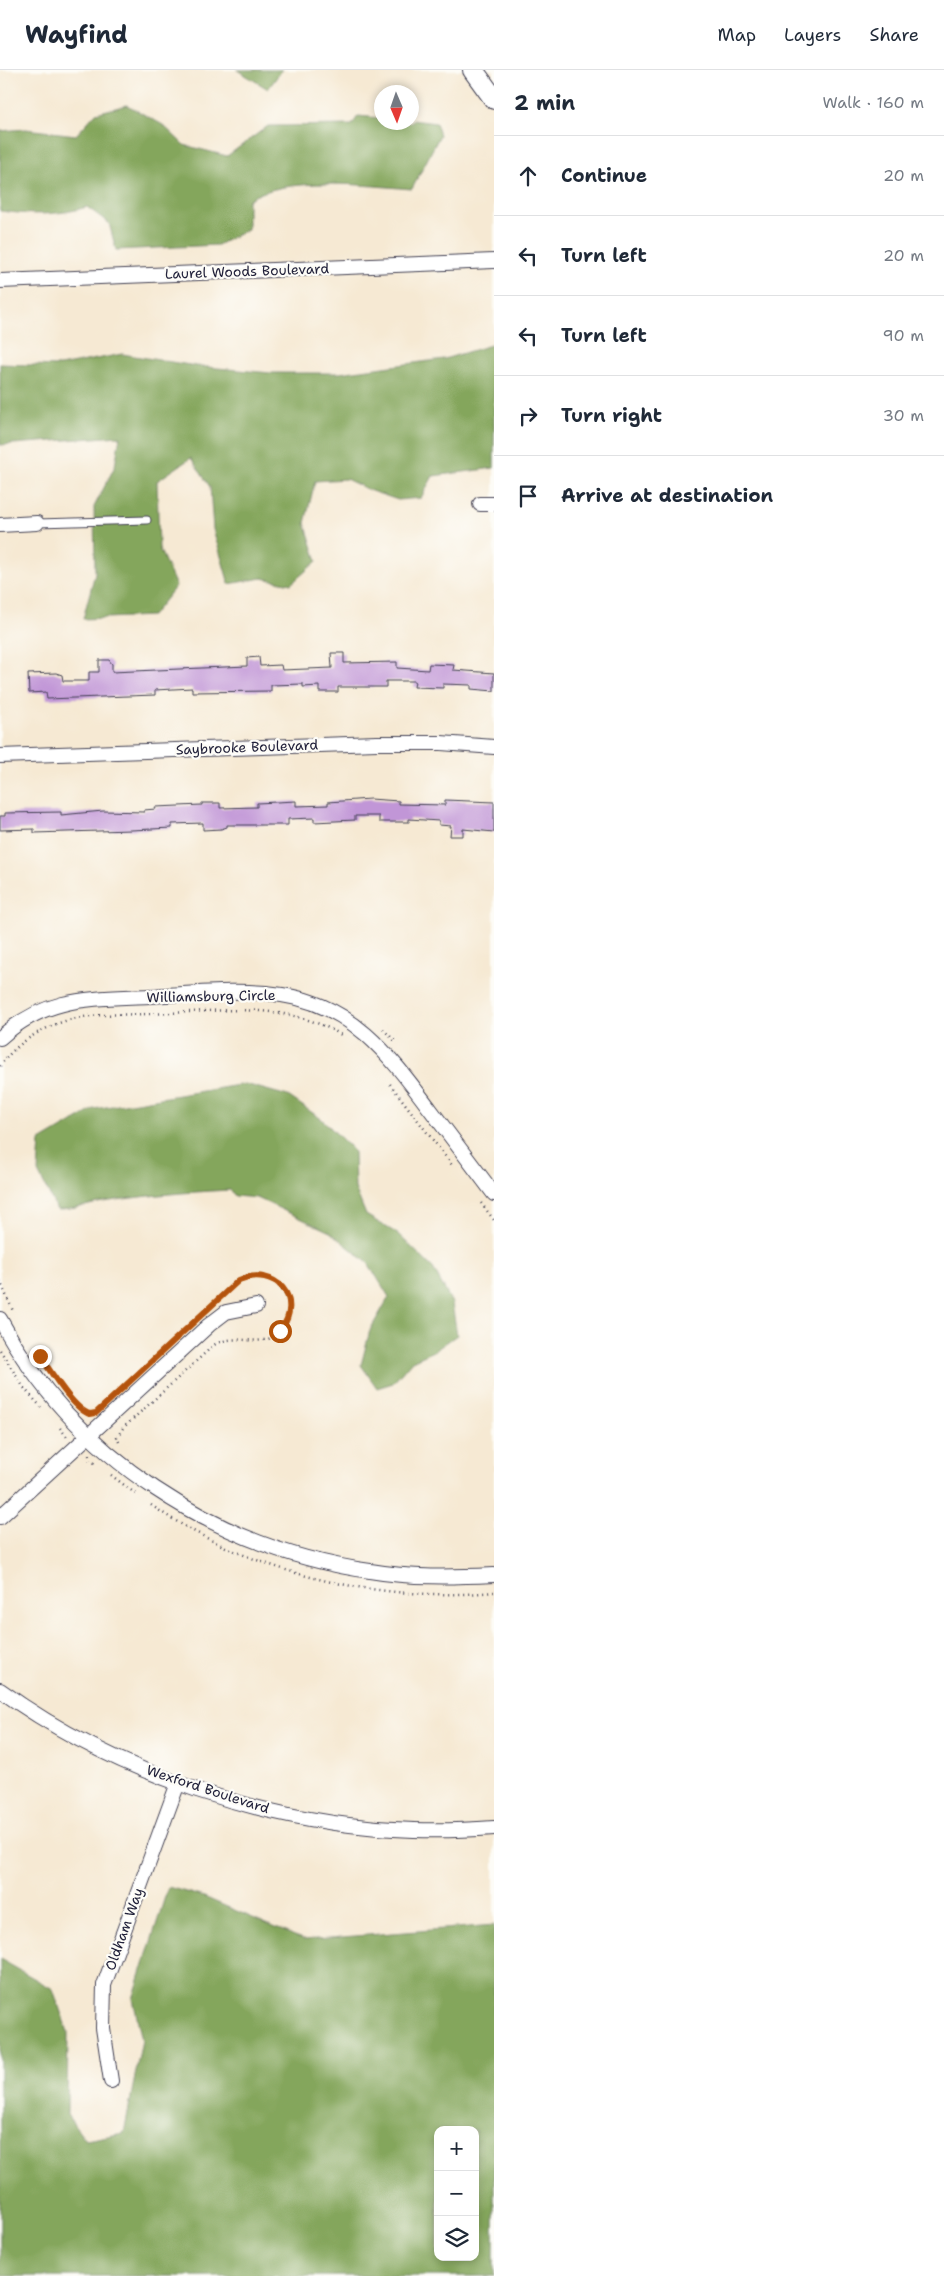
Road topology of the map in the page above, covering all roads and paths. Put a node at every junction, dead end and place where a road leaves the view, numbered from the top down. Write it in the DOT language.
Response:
graph roads {
  1 [pos="473,70"];
  2 [pos="494,99"];
  3 [pos="494,261"];
  4 [pos="0,281"];
  5 [pos="147,520"];
  6 [pos="36,523"];
  7 [pos="0,525"];
  8 [pos="494,747"];
  9 [pos="0,756"];
  10 [pos="378,1025"];
  11 [pos="0,1038"];
  12 [pos="345,1038"];
  13 [pos="397,1043"];
  14 [pos="0,1066"];
  15 [pos="387,1080"];
  16 [pos="455,1169"];
  17 [pos="494,1194"];
  18 [pos="477,1198"];
  19 [pos="494,1220"];
  20 [pos="0,1281"];
  21 [pos="217,1300"];
  22 [pos="256,1306"];
  23 [pos="14,1314"];
  24 [pos="0,1319"];
  25 [pos="88,1437"];
  26 [pos="120,1443"];
  27 [pos="0,1517"];
  28 [pos="494,1575"];
  29 [pos="0,1690"];
  30 [pos="178,1782"];
  31 [pos="494,1828"];
  32 [pos="111,2081"];
  1 -- 2 [label="main road"];
  3 -- 4 [label="street, Laurel Woods Boulevard"];
  5 -- 6 [label="lane"];
  6 -- 7 [label="street"];
  8 -- 9 [label="street, Saybrooke Boulevard"];
  10 -- 13 [label="path"];
  11 -- 17 [label="street, Williamsburg Circle"];
  12 -- 14 [label="path"];
  15 -- 16 [label="path"];
  18 -- 19 [label="path"];
  20 -- 23 [label="path"];
  21 -- 26 [label="path"];
  22 -- 25 [label="street"];
  24 -- 25 [label="street"];
  25 -- 27 [label="street"];
  25 -- 28 [label="street"];
  29 -- 30 [label="street, Wexford Boulevard"];
  30 -- 31 [label="street, Wexford Boulevard"];
  30 -- 32 [label="street, Oldham Way"];
}
